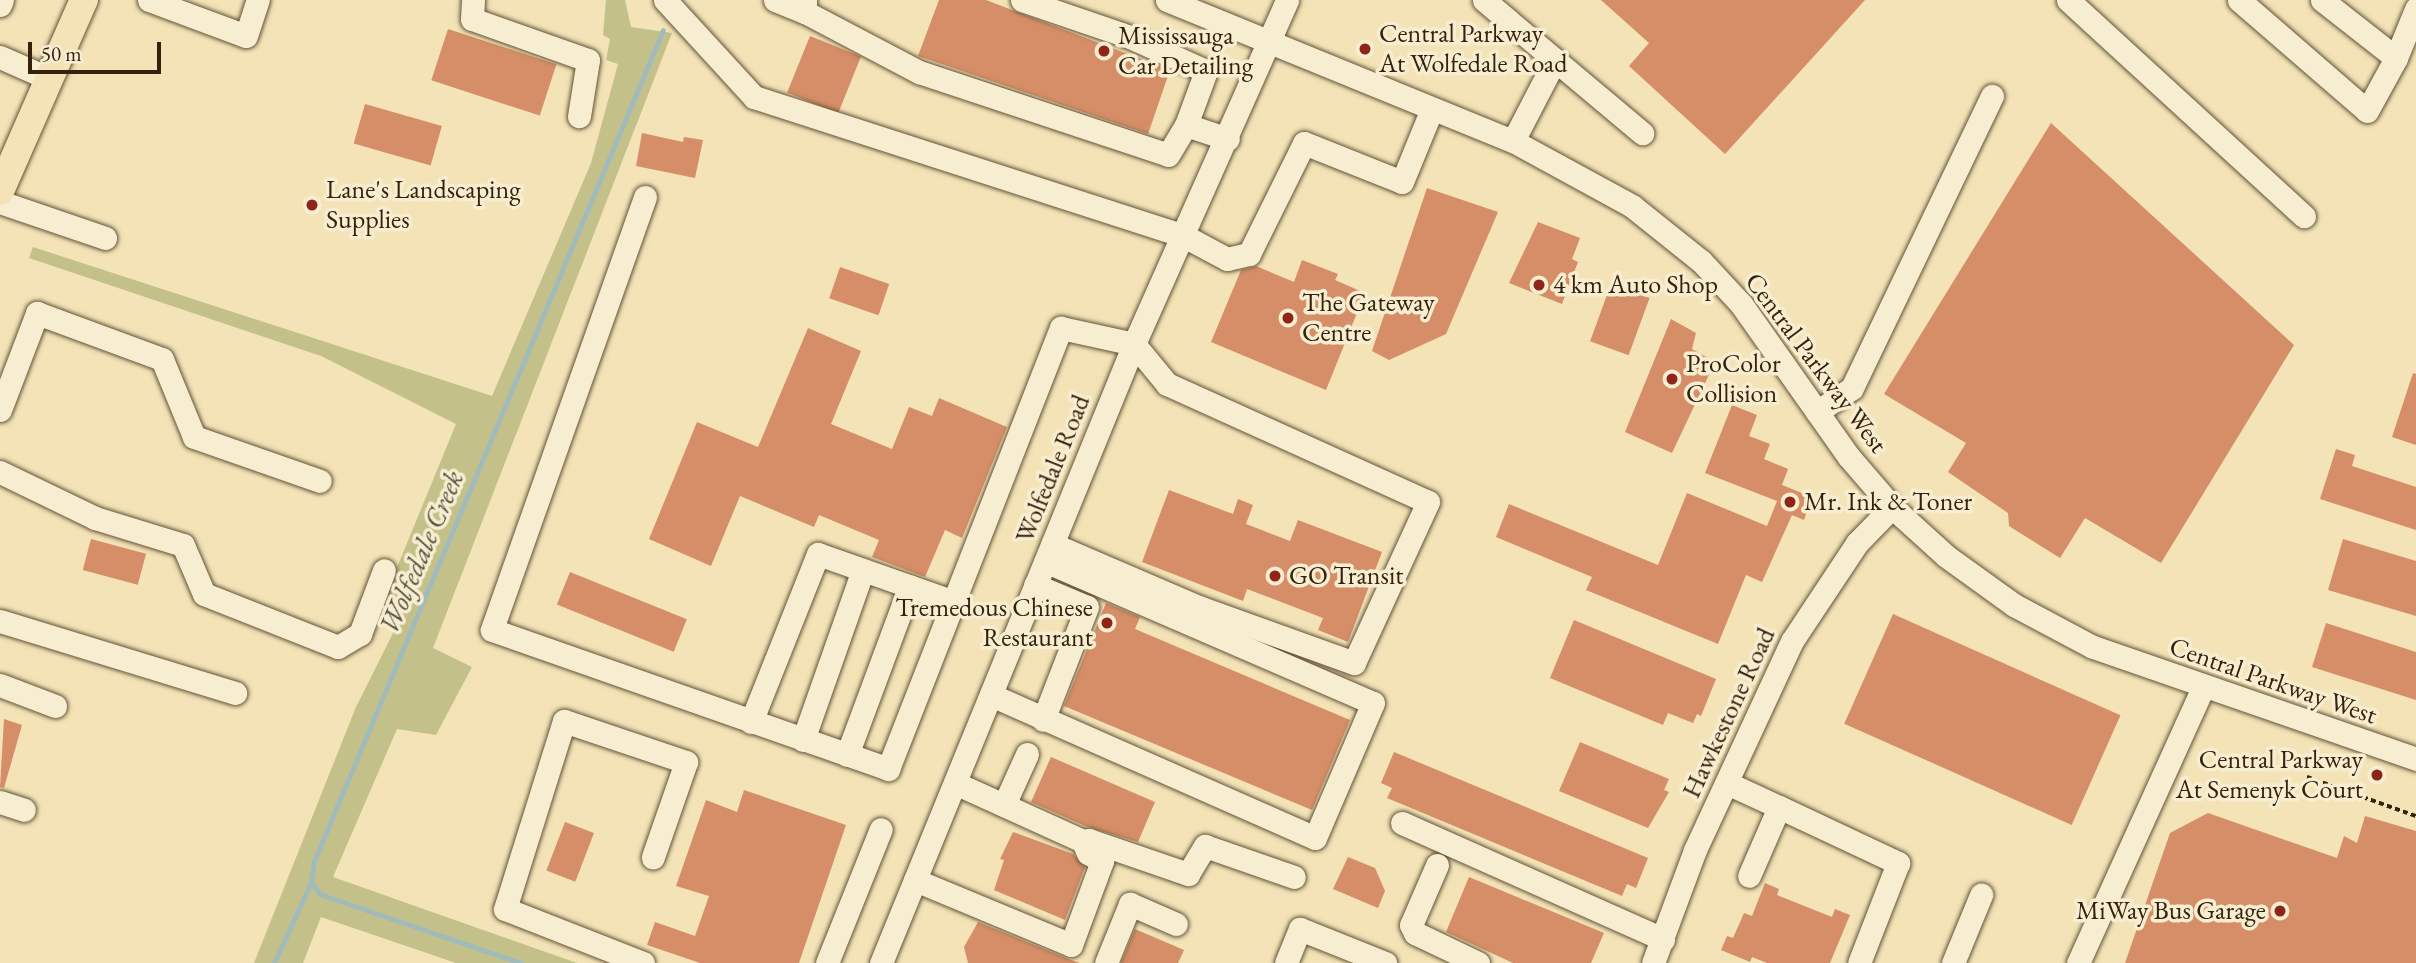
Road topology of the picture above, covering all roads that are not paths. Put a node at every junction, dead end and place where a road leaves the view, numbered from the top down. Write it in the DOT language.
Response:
graph roads {
  1 [pos="84,0"];
  2 [pos="149,0"];
  3 [pos="258,0"];
  4 [pos="473,0"];
  5 [pos="665,0"];
  6 [pos="775,0"];
  7 [pos="1022,0"];
  8 [pos="1167,0"];
  9 [pos="1287,0"];
  10 [pos="1484,0"];
  11 [pos="2068,0"];
  12 [pos="2239,0"];
  13 [pos="2322,0"];
  14 [pos="2403,0"];
  15 [pos="805,6"];
  16 [pos="2416,10"];
  17 [pos="1269,41"];
  18 [pos="0,57"];
  19 [pos="2396,58"];
  20 [pos="1555,60"];
  21 [pos="50,79"];
  22 [pos="1992,96"];
  23 [pos="1432,108"];
  24 [pos="579,116"];
  25 [pos="1186,125"];
  26 [pos="1642,133"];
  27 [pos="1228,139"];
  28 [pos="1513,141"];
  29 [pos="0,191"];
  30 [pos="645,197"];
  31 [pos="0,202"];
  32 [pos="2304,216"];
  33 [pos="1184,236"];
  34 [pos="105,238"];
  35 [pos="1134,344"];
  36 [pos="0,410"];
  37 [pos="1817,412"];
  38 [pos="0,472"];
  39 [pos="320,481"];
  40 [pos="1892,507"];
  41 [pos="1049,553"];
  42 [pos="384,570"];
  43 [pos="863,570"];
  44 [pos="910,586"];
  45 [pos="1035,586"];
  46 [pos="954,602"];
  47 [pos="0,621"];
  48 [pos="0,685"];
  49 [pos="2203,687"];
  50 [pos="235,693"];
  51 [pos="991,695"];
  52 [pos="55,706"];
  53 [pos="1044,720"];
  54 [pos="751,722"];
  55 [pos="803,740"];
  56 [pos="1027,754"];
  57 [pos="847,755"];
  58 [pos="2416,759"];
  59 [pos="955,783"];
  60 [pos="1727,783"];
  61 [pos="0,802"];
  62 [pos="1004,805"];
  63 [pos="1779,807"];
  64 [pos="24,810"];
  65 [pos="1402,823"];
  66 [pos="881,829"];
  67 [pos="1083,841"];
  68 [pos="653,857"];
  69 [pos="1437,865"];
  70 [pos="1749,876"];
  71 [pos="1294,877"];
  72 [pos="915,880"];
  73 [pos="1981,895"];
  74 [pos="1176,924"];
  75 [pos="1663,939"];
  76 [pos="643,963"];
  77 [pos="827,963"];
  78 [pos="881,963"];
  79 [pos="1106,963"];
  80 [pos="1286,963"];
  81 [pos="1385,963"];
  82 [pos="1478,963"];
  83 [pos="1654,963"];
  84 [pos="1859,963"];
  85 [pos="1953,963"];
  86 [pos="2078,963"];
  1 -- 21 [label="main road"];
  2 -- 3 [label="street"];
  4 -- 24 [label="street"];
  5 -- 33 [label="street"];
  6 -- 15 [label="street"];
  7 -- 25 [label="street"];
  8 -- 17 [label="street, Central Parkway West"];
  9 -- 17 [label="street, Wolfedale Road"];
  10 -- 20 [label="street"];
  11 -- 32 [label="street"];
  12 -- 19 [label="street"];
  13 -- 19 [label="street"];
  14 -- 16 [label="street"];
  15 -- 25 [label="street"];
  16 -- 19 [label="street"];
  17 -- 23 [label="street, Central Parkway West"];
  17 -- 27 [label="street, Wolfedale Road"];
  18 -- 21 [label="street"];
  20 -- 26 [label="street"];
  20 -- 28 [label="street"];
  21 -- 29 [label="main road"];
  22 -- 37 [label="street"];
  23 -- 28 [label="street, Central Parkway West"];
  23 -- 33 [label="street"];
  25 -- 27 [label="street"];
  27 -- 33 [label="street, Wolfedale Road"];
  28 -- 37 [label="street, Central Parkway West"];
  30 -- 54 [label="street"];
  31 -- 34 [label="street"];
  33 -- 35 [label="street, Wolfedale Road"];
  35 -- 41 [label="street, Wolfedale Road"];
  35 -- 41 [label="street"];
  35 -- 46 [label="street"];
  36 -- 39 [label="street"];
  37 -- 40 [label="street, Central Parkway West"];
  38 -- 42 [label="street"];
  40 -- 49 [label="street, Central Parkway West"];
  40 -- 60 [label="street, Hawkestone Road"];
  41 -- 45 [label="street, Wolfedale Road"];
  41 -- 53 [label="street"];
  43 -- 44 [label="street"];
  43 -- 54 [label="street"];
  43 -- 55 [label="street"];
  44 -- 46 [label="street"];
  44 -- 57 [label="street"];
  45 -- 51 [label="street, Wolfedale Road"];
  45 -- 53 [label="street"];
  46 -- 57 [label="street"];
  47 -- 50 [label="street"];
  48 -- 52 [label="street"];
  49 -- 58 [label="street, Central Parkway West"];
  49 -- 86 [label="street"];
  51 -- 53 [label="street"];
  51 -- 59 [label="street, Wolfedale Road"];
  54 -- 55 [label="street"];
  55 -- 57 [label="street"];
  56 -- 62 [label="street"];
  59 -- 62 [label="street"];
  59 -- 72 [label="street, Wolfedale Road"];
  60 -- 63 [label="street"];
  60 -- 75 [label="street, Hawkestone Road"];
  61 -- 64 [label="street"];
  62 -- 67 [label="street"];
  63 -- 70 [label="street"];
  63 -- 84 [label="street"];
  65 -- 75 [label="street"];
  66 -- 77 [label="street"];
  67 -- 71 [label="street"];
  67 -- 72 [label="street"];
  68 -- 76 [label="street"];
  69 -- 82 [label="street"];
  72 -- 78 [label="street, Wolfedale Road"];
  73 -- 85 [label="street"];
  74 -- 79 [label="street"];
  75 -- 83 [label="street, Hawkestone Road"];
  80 -- 81 [label="street"];
}
